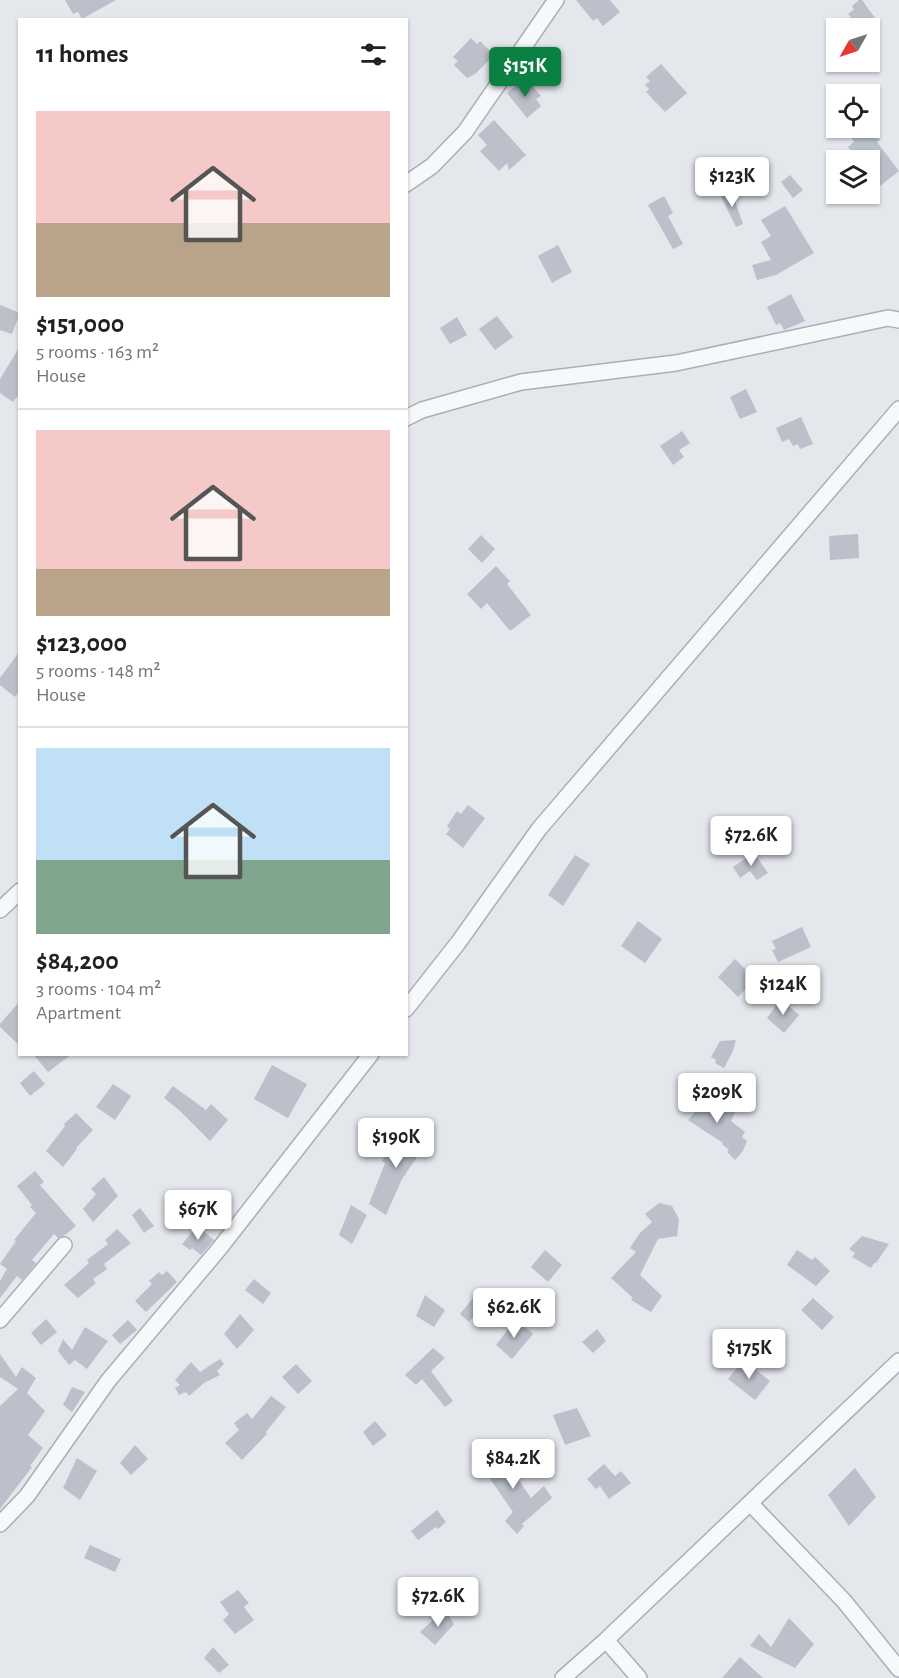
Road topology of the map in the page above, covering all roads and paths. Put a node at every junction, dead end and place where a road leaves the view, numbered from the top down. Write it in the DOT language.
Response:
graph roads {
  1 [pos="556,0"];
  2 [pos="408,182"];
  3 [pos="899,320"];
  4 [pos="899,409"];
  5 [pos="408,417"];
  6 [pos="18,893"];
  7 [pos="0,910"];
  8 [pos="408,1006"];
  9 [pos="369,1056"];
  10 [pos="64,1245"];
  11 [pos="0,1320"];
  12 [pos="899,1361"];
  13 [pos="750,1503"];
  14 [pos="0,1524"];
  15 [pos="606,1640"];
  16 [pos="899,1670"];
  17 [pos="563,1678"];
  18 [pos="639,1678"];
  1 -- 2 [label="street"];
  3 -- 5 [label="street"];
  4 -- 8 [label="street"];
  6 -- 7 [label="street"];
  9 -- 14 [label="street"];
  10 -- 11 [label="street"];
  12 -- 13 [label="street"];
  13 -- 15 [label="street"];
  13 -- 16 [label="street"];
  15 -- 17 [label="street"];
  15 -- 18 [label="street"];
}
